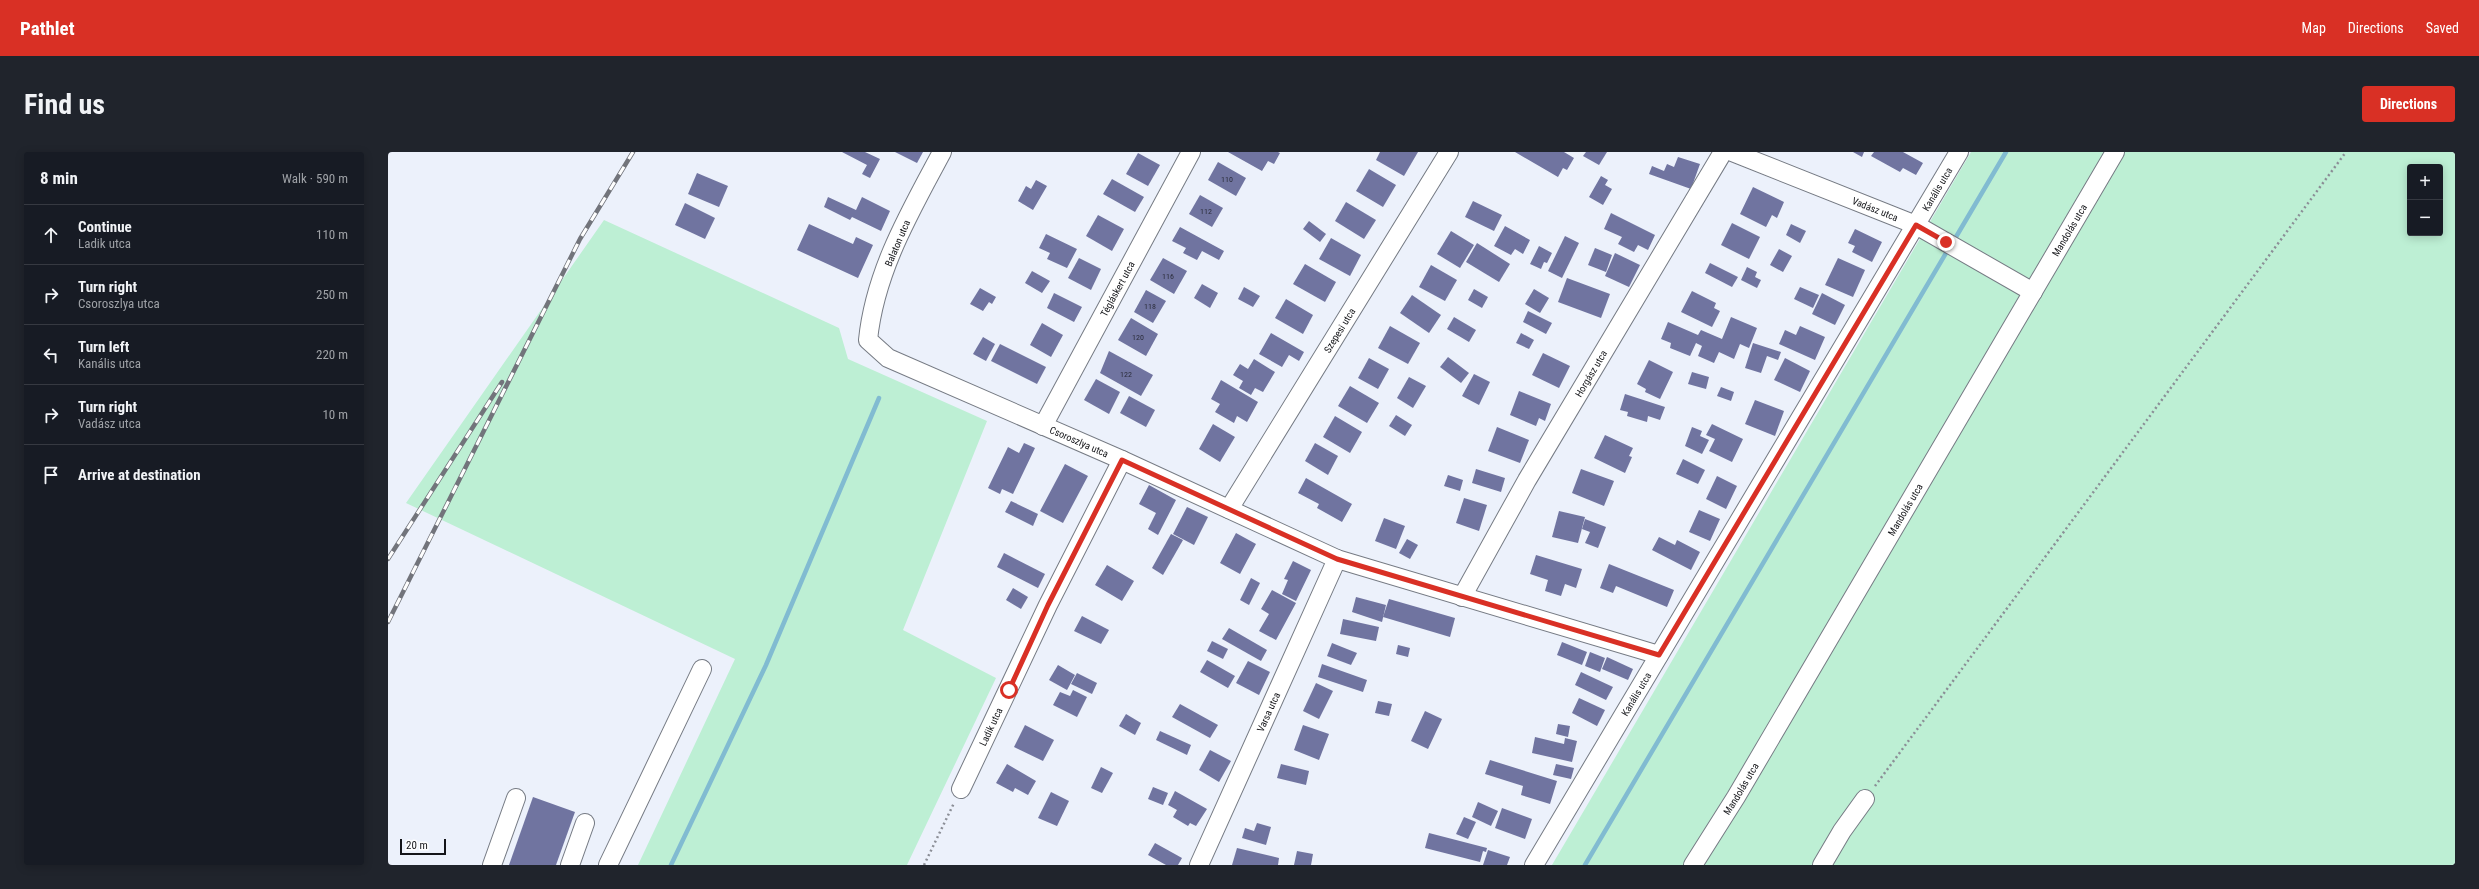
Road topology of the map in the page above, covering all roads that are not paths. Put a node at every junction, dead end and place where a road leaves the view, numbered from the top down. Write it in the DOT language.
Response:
graph roads {
  1 [pos="942,152"];
  2 [pos="1190,152"];
  3 [pos="1449,152"];
  4 [pos="1723,152"];
  5 [pos="1732,152"];
  6 [pos="1959,152"];
  7 [pos="2115,152"];
  8 [pos="1916,225"];
  9 [pos="2032,292"];
  10 [pos="868,340"];
  11 [pos="1043,426"];
  12 [pos="1122,460"];
  13 [pos="1229,509"];
  14 [pos="1337,559"];
  15 [pos="1462,596"];
  16 [pos="1659,655"];
  17 [pos="702,669"];
  18 [pos="961,788"];
  19 [pos="516,798"];
  20 [pos="1865,799"];
  21 [pos="585,823"];
  22 [pos="492,865"];
  23 [pos="570,865"];
  24 [pos="608,865"];
  25 [pos="1199,865"];
  26 [pos="1534,865"];
  27 [pos="1693,865"];
  28 [pos="1822,865"];
  1 -- 10 [label="street, Balaton utca"];
  2 -- 11 [label="street, Tégláskert utca"];
  3 -- 13 [label="street, Szepesi utca"];
  4 -- 15 [label="street, Horgász utca"];
  5 -- 8 [label="street, Vadász utca"];
  6 -- 8 [label="street, Kanális utca"];
  7 -- 9 [label="street, Mandolás utca"];
  8 -- 9 [label="street, Vadász utca"];
  8 -- 16 [label="street, Kanális utca"];
  9 -- 27 [label="street, Mandolás utca"];
  10 -- 11 [label="street, Csoroszlya utca"];
  11 -- 12 [label="street, Csoroszlya utca"];
  12 -- 13 [label="street, Csoroszlya utca"];
  12 -- 18 [label="street, Ladik utca"];
  13 -- 14 [label="street, Csoroszlya utca"];
  14 -- 15 [label="street, Csoroszlya utca"];
  14 -- 25 [label="street, Varsa utca"];
  15 -- 16 [label="street, Csoroszlya utca"];
  16 -- 26 [label="street, Kanális utca"];
  17 -- 24 [label="street"];
  19 -- 22 [label="street"];
  20 -- 28 [label="street"];
  21 -- 23 [label="street"];
}
